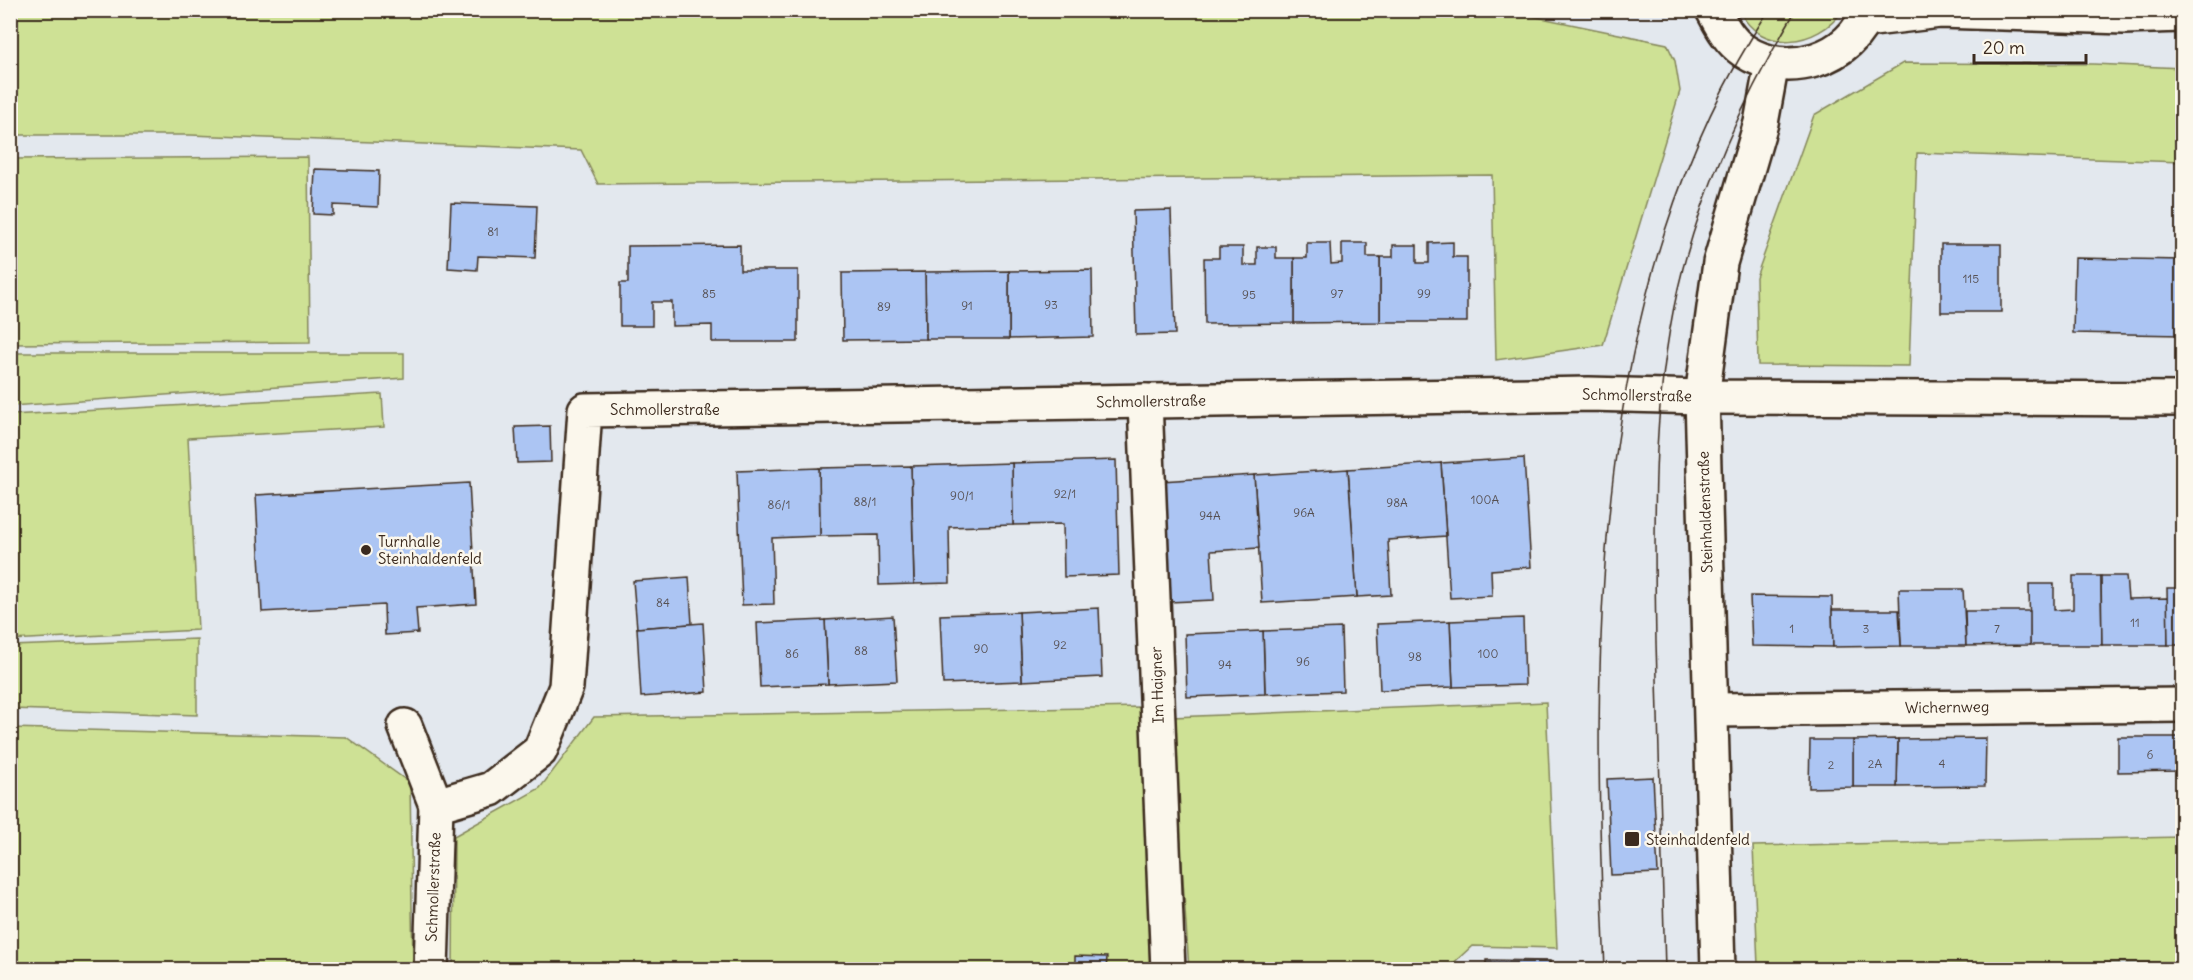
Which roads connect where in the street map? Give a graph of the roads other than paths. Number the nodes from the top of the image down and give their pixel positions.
1 (1713, 10) edge
2 (1867, 15) edge
3 (2182, 15) edge
4 (1772, 63) junction
5 (1702, 397) junction
6 (2182, 399) edge
7 (1145, 401) junction
8 (2182, 705) edge
9 (1712, 710) junction
10 (405, 726) dead end
11 (436, 805) junction
12 (431, 969) edge
13 (1168, 969) edge
14 (1718, 969) edge

1 - 4 street
2 - 3 street
2 - 4 street
4 - 5 street, Steinhaldenstraße
5 - 6 street, Schmollerstraße
5 - 7 street, Schmollerstraße
5 - 9 street, Steinhaldenstraße
7 - 11 street, Schmollerstraße
7 - 13 street, Im Haigner
8 - 9 street, Wichernweg
9 - 14 street, Steinhaldenstraße
10 - 11 street, Schmollerstraße
11 - 12 street, Schmollerstraße

